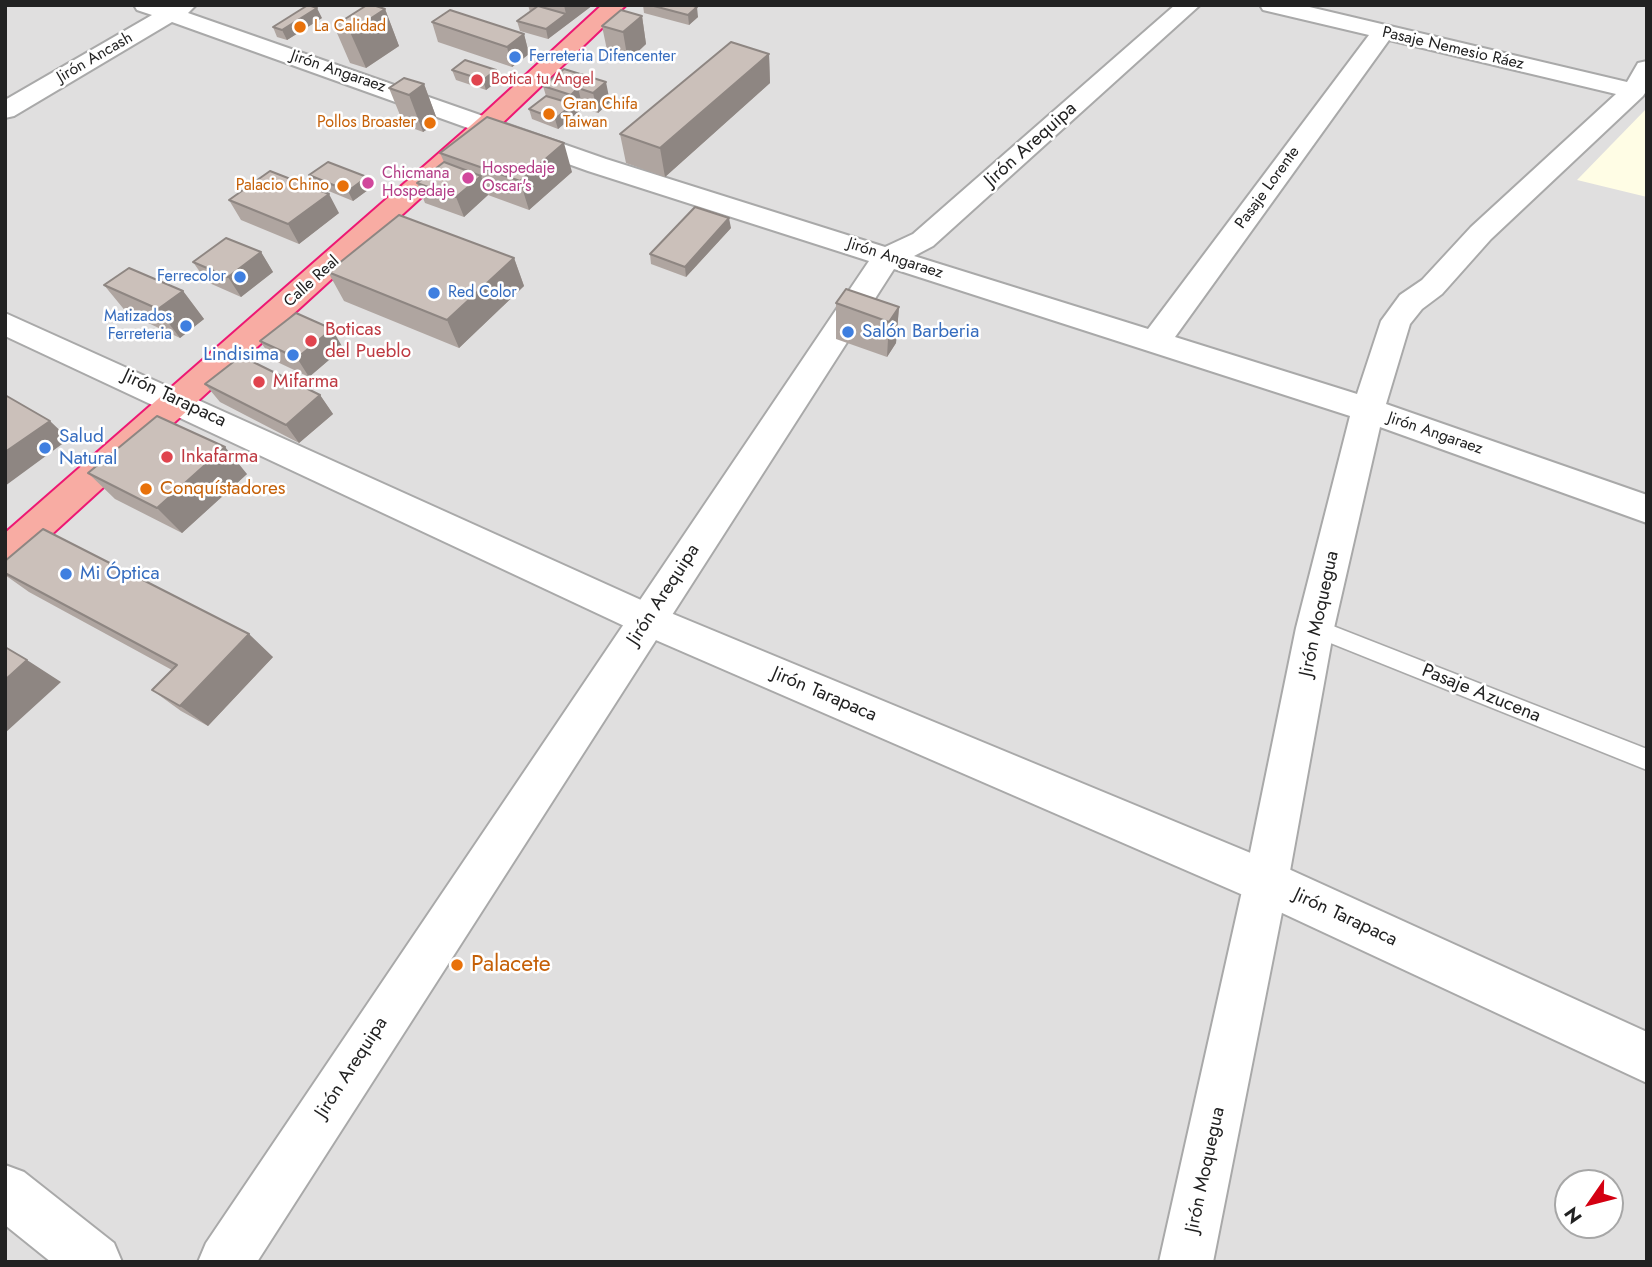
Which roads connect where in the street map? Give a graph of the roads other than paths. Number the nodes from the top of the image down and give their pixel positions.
1 (145, 5) edge
2 (615, 5) edge
3 (1189, 5) edge
4 (1271, 5) edge
5 (178, 9) edge
6 (1382, 33) junction
7 (1641, 80) edge
8 (5, 111) edge
9 (487, 124) junction
10 (887, 257) junction
11 (5, 323) edge
12 (1154, 343) junction
13 (179, 401) junction
14 (1367, 410) junction
15 (1647, 509) edge
16 (5, 555) edge
17 (648, 621) junction
18 (1315, 628) junction
19 (1647, 760) edge
20 (1266, 882) junction
21 (1647, 1058) edge
22 (5, 1191) edge
23 (95, 1262) edge
24 (225, 1262) edge
25 (1186, 1262) edge

1 - 5 street, Jirón Angaraez
2 - 9 highway, Calle Real
3 - 10 street, Jirón Arequipa
4 - 6 street, Pasaje Nemesio Ráez
5 - 8 street, Jirón Ancash
5 - 9 street, Jirón Angaraez
6 - 7 street, Pasaje Nemesio Ráez
6 - 12 street, Pasaje Lorente
7 - 14 street, Jirón Moquegua
9 - 10 street, Jirón Angaraez
9 - 13 highway, Calle Real
10 - 12 street, Jirón Angaraez
10 - 17 street, Jirón Arequipa
11 - 13 street, Jirón Tarapaca
12 - 14 street, Jirón Angaraez
13 - 16 highway, Calle Real
13 - 17 street, Jirón Tarapaca
14 - 15 street, Jirón Angaraez
14 - 18 street, Jirón Moquegua
17 - 20 street, Jirón Tarapaca
17 - 24 street, Jirón Arequipa
18 - 19 lane, Pasaje Azucena
18 - 20 street, Jirón Moquegua
20 - 21 street, Jirón Tarapaca
20 - 25 street, Jirón Moquegua
22 - 23 street

